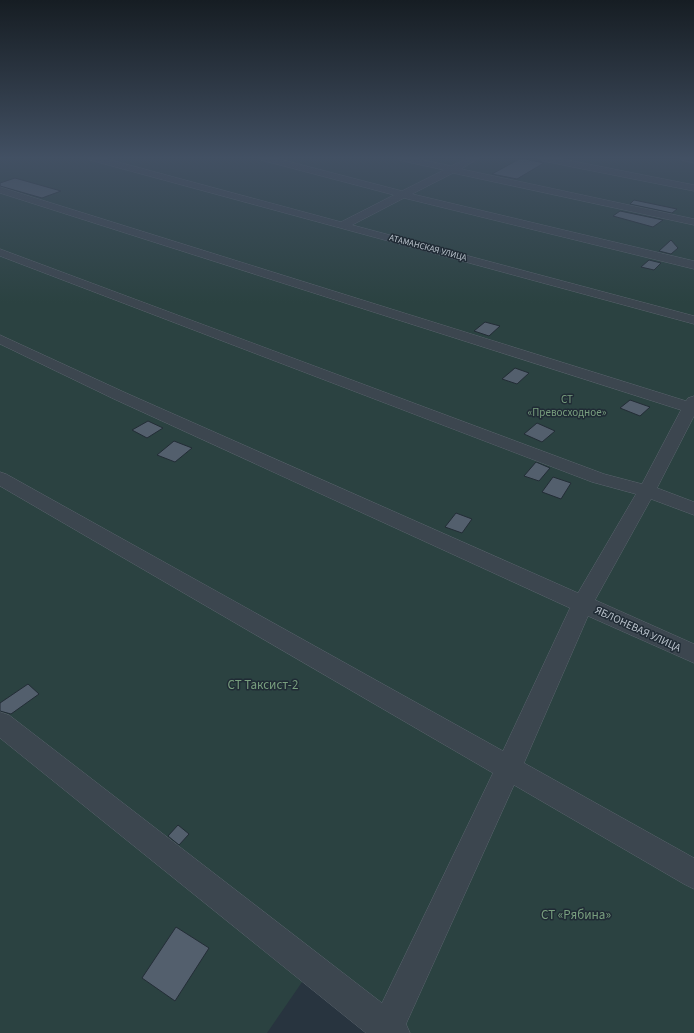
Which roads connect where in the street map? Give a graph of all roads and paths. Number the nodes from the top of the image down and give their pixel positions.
1 (52, 206) edge
2 (273, 206) edge
3 (381, 206) edge
4 (450, 206) edge
5 (621, 206) edge
6 (694, 222) edge
7 (343, 225) junction
8 (0, 252) edge
9 (694, 265) edge
10 (694, 320) edge
11 (0, 339) edge
12 (693, 406) edge
13 (0, 478) edge
14 (647, 491) junction
15 (694, 509) edge
16 (583, 603) junction
17 (694, 654) edge
18 (0, 723) edge
19 (508, 769) junction
20 (694, 874) edge
21 (389, 1032) edge

1 - 12 street
2 - 7 street, АТАМАНСКАЯ УЛИЦА
3 - 7 street
4 - 9 street
5 - 6 street
7 - 10 street, АТАМАНСКАЯ УЛИЦА
8 - 14 street
11 - 16 street, ЯБЛОНЕВАЯ УЛИЦА
12 - 14 street
13 - 19 street
14 - 15 street
14 - 16 street
16 - 17 street, ЯБЛОНЕВАЯ УЛИЦА
16 - 19 street
18 - 21 street
19 - 20 street
19 - 21 street

